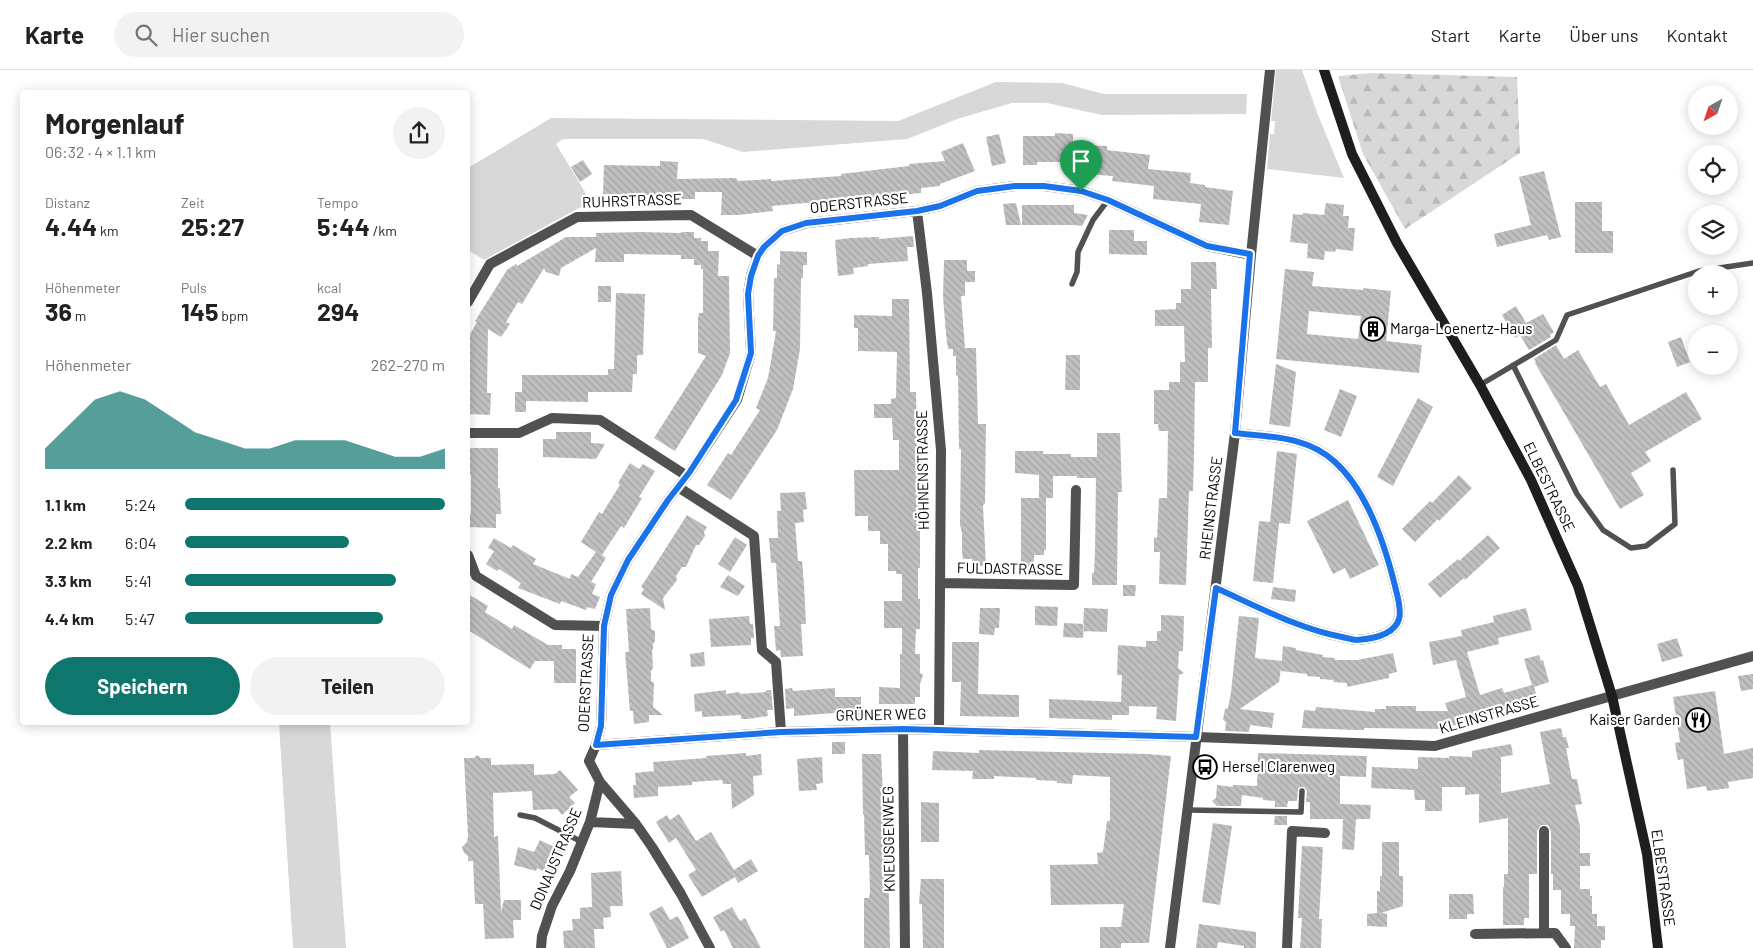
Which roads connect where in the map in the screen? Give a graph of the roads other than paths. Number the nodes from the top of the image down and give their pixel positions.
1 (1270, 70) edge
2 (1324, 70) edge
3 (1108, 200) junction
4 (917, 211) junction
5 (1250, 254) junction
6 (758, 256) junction
7 (1753, 263) edge
8 (1072, 284) dead end
9 (470, 299) edge
10 (1513, 365) junction
11 (1480, 384) junction
12 (470, 433) edge
13 (1235, 433) junction
14 (1673, 470) dead end
15 (687, 476) junction
16 (678, 487) junction
17 (1076, 490) dead end
18 (470, 560) edge
19 (940, 583) junction
20 (1216, 588) junction
21 (604, 626) junction
22 (1753, 656) edge
23 (1612, 696) junction
24 (903, 729) junction
25 (939, 730) junction
26 (781, 732) junction
27 (1196, 737) junction
28 (596, 745) junction
29 (600, 782) junction
30 (1302, 791) dead end
31 (1188, 810) junction
32 (520, 815) dead end
33 (590, 822) junction
34 (636, 824) junction
35 (1544, 831) dead end
36 (1325, 833) dead end
37 (582, 842) junction
38 (1544, 933) junction
39 (1475, 934) dead end
40 (541, 948) edge
41 (710, 948) edge
42 (906, 948) edge
43 (1170, 948) edge
44 (1287, 948) edge
45 (1566, 948) edge
46 (1658, 948) edge

1 - 5 street, RHEINSTRASSE
2 - 11 main road, ELBESTRASSE
3 - 4 street, ODERSTRASSE
3 - 5 street, ODERSTRASSE
3 - 8 lane
4 - 6 street, ODERSTRASSE
4 - 19 street, HÖHNENSTRASSE
5 - 13 street, RHEINSTRASSE
6 - 9 street, RUHRSTRASSE
6 - 15 street, ODERSTRASSE
7 - 10 lane
10 - 11 lane
10 - 14 lane
11 - 23 main road, ELBESTRASSE
12 - 15 street
13 - 20 street, RHEINSTRASSE
13 - 20 street
15 - 16 street, ODERSTRASSE
16 - 21 street, ODERSTRASSE
16 - 26 street
17 - 19 street, FULDASTRASSE
18 - 21 street
19 - 25 street, HÖHNENSTRASSE
20 - 27 street, RHEINSTRASSE
21 - 28 street, ODERSTRASSE
22 - 23 street, KLEINSTRASSE
23 - 27 street, KLEINSTRASSE
23 - 46 main road, ELBESTRASSE
24 - 25 street, GRÜNER WEG
24 - 26 street, GRÜNER WEG
24 - 42 street, KNEUSGENWEG
25 - 27 street, GRÜNER WEG
26 - 28 street, GRÜNER WEG
27 - 31 street, RHEINSTRASSE
28 - 29 street, ODERSTRASSE
29 - 33 street, DONAUSTRASSE
29 - 34 street
30 - 31 lane
31 - 43 street, RHEINSTRASSE
32 - 37 lane
33 - 34 street
33 - 37 street, DONAUSTRASSE
34 - 41 street
35 - 38 street
36 - 44 street
37 - 40 street, DONAUSTRASSE
38 - 39 street
38 - 45 street

